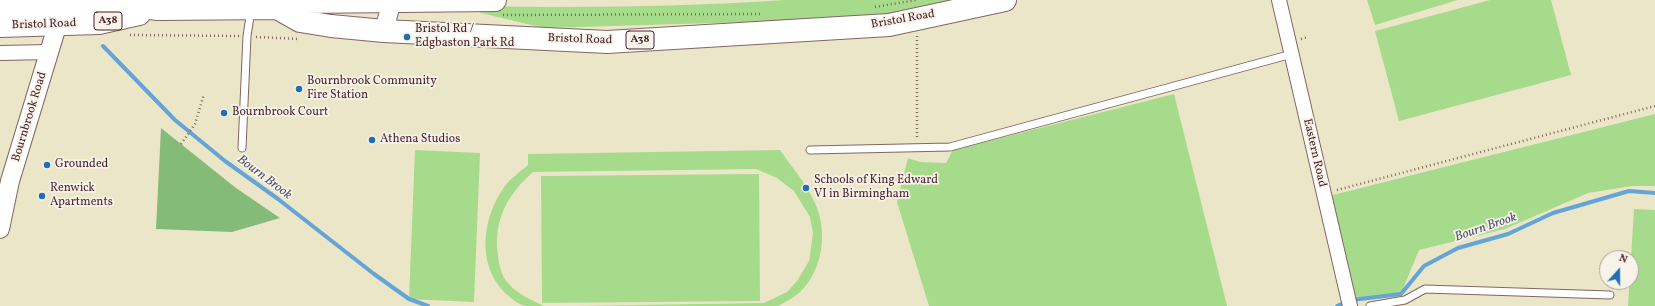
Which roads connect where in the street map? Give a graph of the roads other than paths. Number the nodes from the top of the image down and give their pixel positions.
1 (1005, 0) edge
2 (1279, 0) edge
3 (392, 1) edge
4 (0, 6) edge
5 (251, 8) junction
6 (277, 8) junction
7 (496, 8) edge
8 (62, 10) edge
9 (0, 26) edge
10 (384, 31) junction
11 (556, 39) junction
12 (0, 52) edge
13 (49, 52) junction
14 (1292, 54) junction
15 (242, 148) dead end
16 (810, 150) dead end
17 (5, 181) edge
18 (0, 229) edge
19 (1610, 295) dead end
20 (1348, 300) edge
21 (1370, 306) edge

1 - 11 highway, Bristol Road / A38
2 - 14 street, Eastern Road
3 - 6 highway, Bristol Road / A38
3 - 7 highway, Bristol Road / A38
3 - 10 street
3 - 11 highway
4 - 8 highway, Bristol Road / A38
5 - 6 highway, Bristol Road / A38
5 - 8 highway, Bristol Road / A38
5 - 15 lane
6 - 10 highway, Bristol Road / A38
8 - 9 highway, Bristol Road / A38
8 - 13 street, Bournbrook Road
10 - 11 highway, Bristol Road / A38
12 - 13 street
13 - 17 street, Bournbrook Road
14 - 16 lane
14 - 20 street, Eastern Road
17 - 18 street, Bournbrook Road
19 - 21 lane

